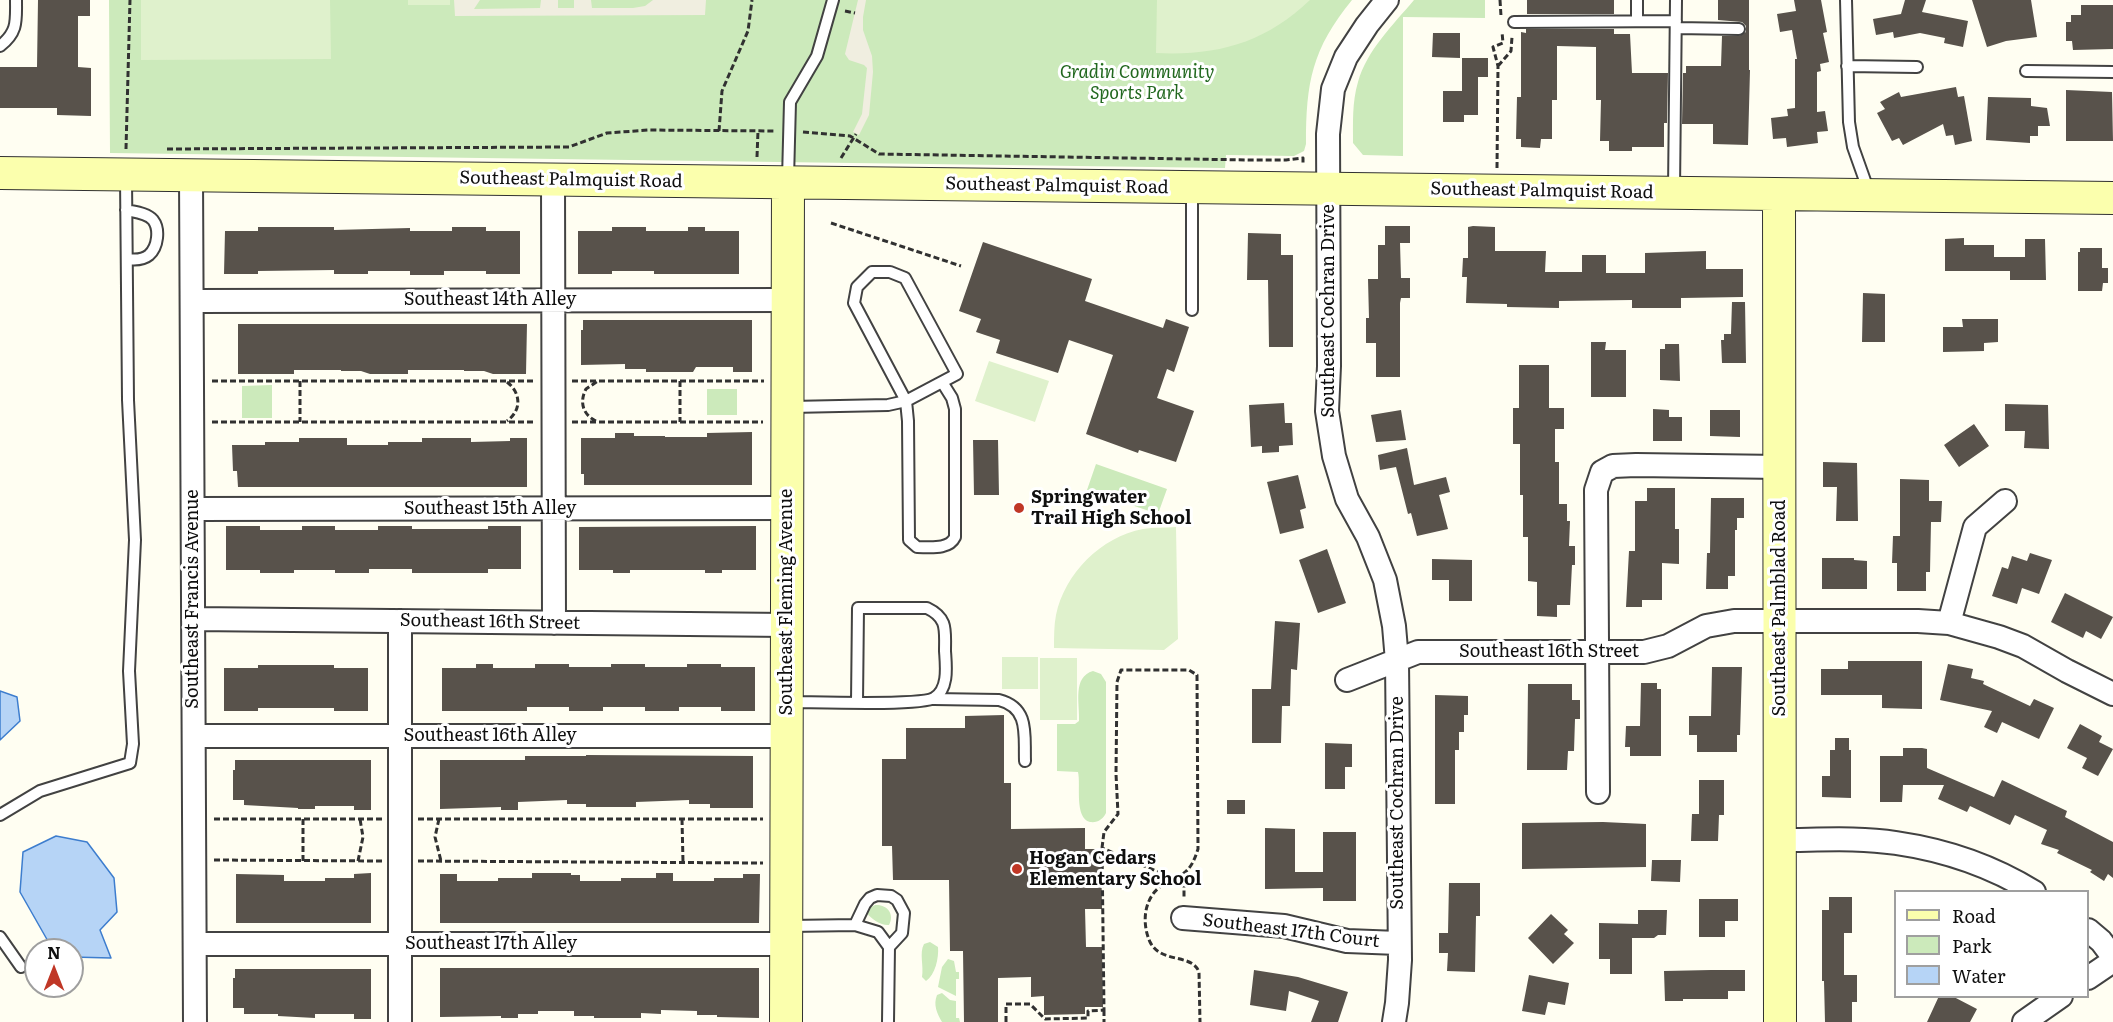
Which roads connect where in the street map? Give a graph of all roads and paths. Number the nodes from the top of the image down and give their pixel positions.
1 (16, 0) edge
2 (130, 0) edge
3 (752, 0) edge
4 (832, 0) edge
5 (1387, 0) edge
6 (1500, 0) edge
7 (1637, 0) edge
8 (1676, 0) edge
9 (1846, 0) edge
10 (1637, 21) junction
11 (1514, 22) joint
12 (1676, 24) junction
13 (1738, 29) dead end
14 (0, 46) edge
15 (1497, 66) junction
16 (1847, 66) junction
17 (1917, 67) dead end
18 (2026, 71) dead end
19 (2113, 72) edge
20 (719, 130) junction
21 (758, 131) junction
22 (789, 131) junction
23 (804, 132) junction
24 (856, 134) dead end
25 (853, 139) junction
26 (804, 141) dead end
27 (164, 149) dead end
28 (757, 159) dead end
29 (1250, 160) dead end
30 (837, 162) dead end
31 (0, 173) edge
32 (126, 175) junction
33 (191, 176) junction
34 (553, 179) junction
35 (788, 182) junction
36 (1192, 187) junction
37 (1328, 188) junction
38 (1496, 191) junction
39 (1674, 193) junction
40 (1779, 195) junction
41 (1870, 195) junction
42 (2113, 198) edge
43 (126, 210) junction
44 (831, 223) dead end
45 (127, 260) junction
46 (961, 266) dead end
47 (554, 300) junction
48 (787, 300) junction
49 (192, 301) junction
50 (1192, 310) dead end
51 (192, 381) junction
52 (300, 381) junction
53 (506, 381) junction
54 (554, 381) junction
55 (600, 381) junction
56 (680, 381) junction
57 (765, 381) dead end
58 (942, 382) junction
59 (906, 401) junction
60 (776, 415) junction
61 (193, 422) junction
62 (300, 422) junction
63 (506, 422) junction
64 (554, 422) junction
65 (601, 422) junction
66 (680, 422) junction
67 (1780, 467) junction
68 (2005, 501) dead end
69 (787, 508) junction
70 (193, 509) junction
71 (554, 509) junction
72 (194, 619) junction
73 (400, 621) junction
74 (1780, 621) junction
75 (554, 623) junction
76 (1949, 623) junction
77 (787, 625) junction
78 (1598, 652) junction
79 (1397, 661) junction
80 (1347, 680) dead end
81 (2113, 694) edge
82 (933, 699) junction
83 (787, 702) junction
84 (857, 702) junction
85 (194, 736) junction
86 (400, 736) junction
87 (787, 736) junction
88 (1025, 761) dead end
89 (1598, 792) dead end
90 (1, 816) edge
91 (194, 819) junction
92 (303, 819) junction
93 (360, 819) junction
94 (400, 819) junction
95 (439, 819) junction
96 (682, 819) junction
97 (786, 820) junction
98 (1780, 840) junction
99 (1102, 848) junction
100 (195, 860) junction
101 (303, 861) junction
102 (358, 861) junction
103 (400, 861) junction
104 (441, 861) junction
105 (683, 862) junction
106 (786, 863) junction
107 (1175, 879) junction
108 (2032, 890) edge
109 (1183, 918) joint
110 (855, 925) junction
111 (2089, 931) edge
112 (786, 935) junction
113 (0, 937) edge
114 (195, 944) junction
115 (400, 944) junction
116 (1398, 944) junction
117 (889, 947) junction
118 (2113, 959) edge
119 (21, 968) dead end
120 (2089, 977) edge
121 (2058, 998) edge
122 (1104, 1010) junction
123 (195, 1022) edge
124 (400, 1022) edge
125 (786, 1022) edge
126 (888, 1022) edge
127 (1006, 1022) edge
128 (1104, 1022) edge
129 (1200, 1022) edge
130 (1394, 1022) edge
131 (1780, 1022) edge
132 (2024, 1022) edge

1 - 14 lane
2 - 32 path
3 - 20 path
4 - 22 lane
5 - 37 street, Southeast Cochran Drive
6 - 15 path
7 - 10 lane
8 - 12 lane
9 - 16 lane
10 - 11 lane
10 - 12 lane
11 - 15 path
12 - 13 lane
12 - 39 lane
15 - 38 path
16 - 17 lane
16 - 41 lane
18 - 19 lane
20 - 21 path
20 - 27 path
21 - 22 path
21 - 28 path
22 - 23 path
22 - 35 lane
23 - 25 path
23 - 26 path
24 - 25 path
25 - 29 path
25 - 30 path
31 - 32 main road, Southeast Palmquist Road
32 - 33 main road, Southeast Palmquist Road
32 - 43 lane
33 - 34 main road, Southeast Palmquist Road
33 - 49 street, Southeast Francis Avenue
34 - 35 main road, Southeast Palmquist Road
34 - 47 street
35 - 36 main road, Southeast Palmquist Road
35 - 48 main road, Southeast Fleming Avenue
36 - 37 main road, Southeast Palmquist Road
36 - 50 lane
37 - 38 main road, Southeast Palmquist Road
37 - 79 street, Southeast Cochran Drive
38 - 39 main road, Southeast Palmquist Road
39 - 40 main road, Southeast Palmquist Road
40 - 41 main road, Southeast Palmquist Road
40 - 67 main road, Southeast Palmblad Road
41 - 42 main road, Southeast Palmquist Road
43 - 45 lane
43 - 45 lane
44 - 46 path
45 - 90 lane
47 - 48 street, Southeast 14th Alley
47 - 49 street, Southeast 14th Alley
47 - 54 street
48 - 60 main road, Southeast Fleming Avenue
49 - 51 street, Southeast Francis Avenue
51 - 52 path
51 - 61 street, Southeast Francis Avenue
52 - 53 path
52 - 62 path
53 - 54 path
53 - 63 path
54 - 55 path
54 - 64 street
55 - 56 path
55 - 65 path
56 - 57 path
56 - 66 path
58 - 59 lane
58 - 59 lane
58 - 59 lane
59 - 60 lane
60 - 66 path
60 - 69 main road, Southeast Fleming Avenue
61 - 62 path
61 - 70 street, Southeast Francis Avenue
62 - 63 path
63 - 64 path
64 - 65 path
64 - 71 street
65 - 66 path
67 - 74 main road, Southeast Palmblad Road
67 - 78 street
68 - 76 street
69 - 71 street, Southeast 15th Alley
69 - 77 main road, Southeast Fleming Avenue
70 - 71 street, Southeast 15th Alley
70 - 72 street, Southeast Francis Avenue
71 - 75 street
72 - 73 street, Southeast 16th Street
72 - 85 street, Southeast Francis Avenue
73 - 75 street, Southeast 16th Street
73 - 86 street
74 - 76 street, Southeast 16th Street
74 - 78 street, Southeast 16th Street
74 - 98 main road, Southeast Palmblad Road
75 - 77 street, Southeast 16th Street
76 - 81 street, Southeast 16th Street
77 - 83 main road, Southeast Fleming Avenue
78 - 79 street, Southeast 16th Street
78 - 89 street
79 - 80 street, Southeast 16th Street
79 - 116 street, Southeast Cochran Drive
82 - 84 lane
82 - 84 lane
82 - 88 lane
83 - 84 lane
83 - 87 main road, Southeast Fleming Avenue
85 - 86 street, Southeast 16th Alley
85 - 91 street, Southeast Francis Avenue
86 - 87 street, Southeast 16th Alley
86 - 94 street
87 - 97 main road, Southeast Fleming Avenue
91 - 92 path
91 - 100 street, Southeast Francis Avenue
92 - 93 path
92 - 101 path
93 - 94 path
93 - 102 path
94 - 95 path
94 - 103 street
95 - 96 path
95 - 104 path
96 - 97 path
96 - 105 path
97 - 106 main road, Southeast Fleming Avenue
98 - 108 street
98 - 131 main road, Southeast Palmblad Road
99 - 107 path
99 - 107 path
99 - 122 path
100 - 101 path
100 - 114 street, Southeast Francis Avenue
101 - 102 path
102 - 103 path
103 - 104 path
103 - 115 street
104 - 105 path
105 - 106 path
106 - 112 main road, Southeast Fleming Avenue
107 - 109 path
107 - 129 path
109 - 116 street, Southeast 17th Court
110 - 112 lane
110 - 117 lane
110 - 117 lane
111 - 118 street
112 - 115 street, Southeast 17th Alley
112 - 125 main road, Southeast Fleming Avenue
113 - 119 lane
114 - 115 street, Southeast 17th Alley
114 - 123 street, Southeast Francis Avenue
115 - 124 street
116 - 130 street, Southeast Cochran Drive
117 - 126 lane
118 - 120 street
121 - 132 street
122 - 127 path
122 - 128 path

